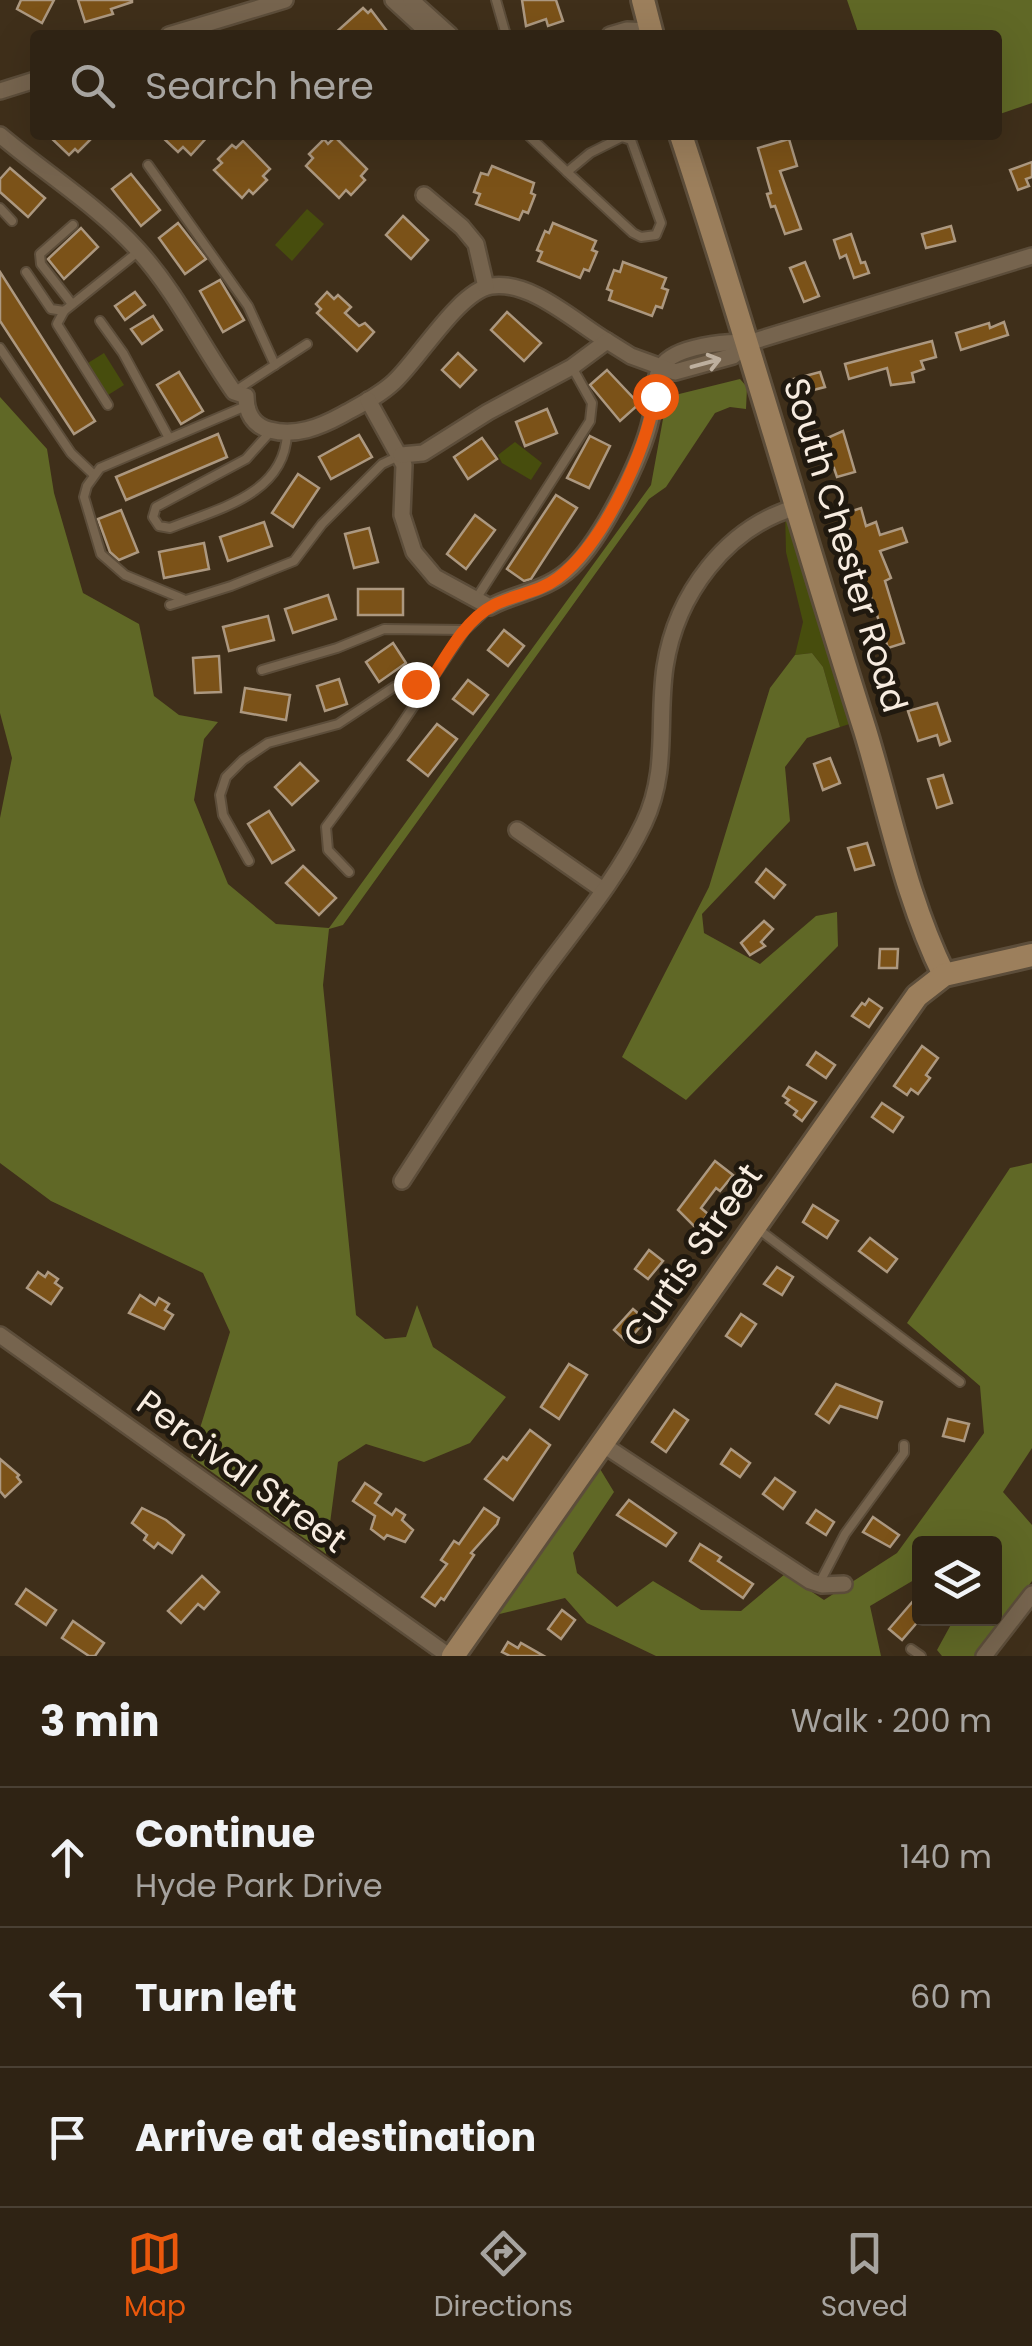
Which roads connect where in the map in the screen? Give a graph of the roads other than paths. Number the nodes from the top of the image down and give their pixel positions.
1 (285, 0) edge
2 (393, 0) edge
3 (411, 0) edge
4 (496, 0) edge
5 (642, 0) edge
6 (189, 30) edge
7 (432, 30) edge
8 (434, 30) edge
9 (505, 30) edge
10 (649, 30) edge
11 (30, 82) edge
12 (0, 91) edge
13 (533, 140) edge
14 (620, 140) edge
15 (631, 140) edge
16 (683, 140) edge
17 (3, 144) edge
18 (148, 165) dead end
19 (567, 172) junction
20 (424, 195) dead end
21 (0, 208) edge
22 (12, 221) dead end
23 (73, 224) dead end
24 (140, 251) junction
25 (1032, 256) edge
26 (26, 272) dead end
27 (486, 287) junction
28 (68, 307) junction
29 (100, 321) dead end
30 (607, 342) junction
31 (748, 342) junction
32 (307, 344) dead end
33 (0, 348) edge
34 (276, 365) junction
35 (572, 367) junction
36 (659, 368) junction
37 (234, 392) junction
38 (368, 400) junction
39 (108, 404) dead end
40 (246, 406) junction
41 (279, 432) junction
42 (169, 438) junction
43 (401, 455) junction
44 (94, 474) junction
45 (797, 508) junction
46 (183, 599) junction
47 (482, 604) junction
48 (170, 605) dead end
49 (465, 630) junction
50 (262, 670) dead end
51 (426, 688) junction
52 (518, 830) dead end
53 (249, 861) dead end
54 (349, 872) dead end
55 (603, 890) junction
56 (1032, 955) edge
57 (944, 975) junction
58 (402, 1181) dead end
59 (755, 1226) junction
60 (0, 1335) edge
61 (960, 1382) dead end
62 (602, 1444) junction
63 (904, 1445) dead end
64 (819, 1584) junction
65 (844, 1584) dead end
66 (1032, 1594) edge
67 (911, 1649) dead end
68 (451, 1656) edge
69 (921, 1656) edge
70 (984, 1656) edge

1 - 6 street
2 - 7 street
3 - 8 street
4 - 9 lane
5 - 10 street
11 - 12 street
13 - 19 lane
14 - 19 lane
15 - 19 lane
16 - 31 street, South Chester Road
17 - 24 street
18 - 34 lane
20 - 27 street
21 - 22 lane
23 - 28 lane
24 - 28 lane
24 - 37 street
25 - 31 street
26 - 28 lane
27 - 30 street
27 - 38 street
28 - 39 lane
29 - 42 lane
30 - 35 street
30 - 36 street
31 - 36 street
31 - 45 street, South Chester Road
32 - 34 lane
33 - 44 lane
34 - 37 lane
35 - 43 street
35 - 47 lane
36 - 47 street
37 - 40 street
38 - 41 street
38 - 43 street
40 - 41 street
40 - 42 lane
41 - 41 lane
42 - 44 lane
43 - 46 lane
43 - 47 street
44 - 46 lane
45 - 55 street
45 - 57 street, South Chester Road
46 - 48 lane
47 - 49 lane
49 - 50 lane
49 - 51 lane
51 - 53 lane
51 - 54 lane
52 - 55 street
55 - 58 street
56 - 57 street
57 - 59 street, Curtis Street
59 - 61 lane
59 - 62 street, Curtis Street
60 - 68 street, Percival Street
62 - 64 street
62 - 68 street, Curtis Street
63 - 64 lane
64 - 65 street
66 - 70 street
67 - 69 lane

